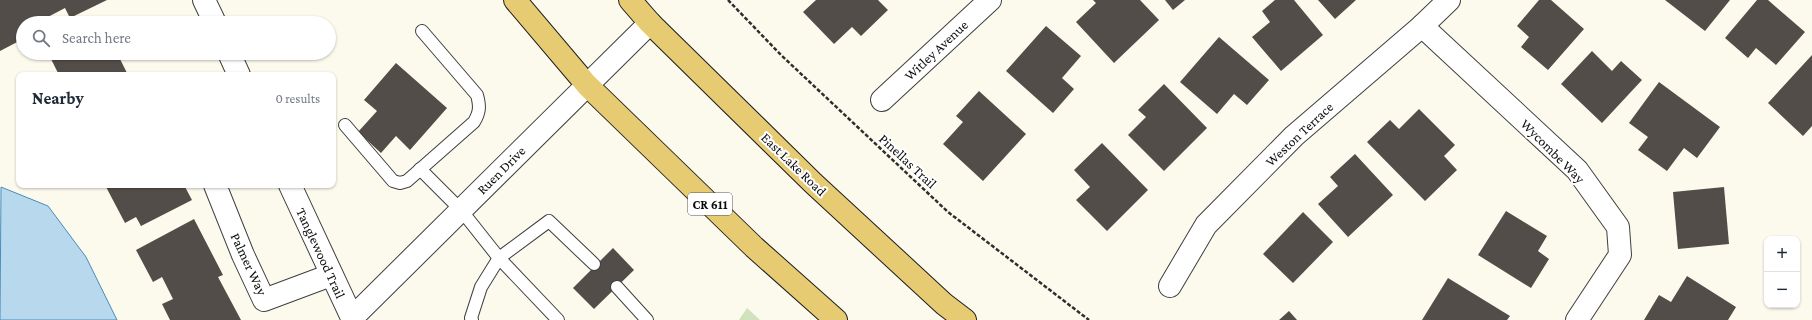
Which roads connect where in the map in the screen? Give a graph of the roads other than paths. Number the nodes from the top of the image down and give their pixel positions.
1 (204, 0) edge
2 (515, 0) edge
3 (630, 0) edge
4 (990, 0) edge
5 (1449, 0) edge
6 (212, 16) edge
7 (650, 23) junction
8 (1422, 26) junction
9 (422, 31) dead end
10 (232, 60) edge
11 (238, 72) edge
12 (588, 85) junction
13 (882, 100) dead end
14 (345, 125) dead end
15 (420, 169) junction
16 (216, 188) edge
17 (291, 188) edge
18 (461, 210) junction
19 (498, 258) junction
20 (594, 264) dead end
21 (331, 275) junction
22 (1170, 286) dead end
23 (617, 287) dead end
24 (352, 319) edge
25 (472, 320) edge
26 (558, 320) edge
27 (647, 320) edge
28 (836, 320) edge
29 (965, 320) edge
30 (1577, 320) edge

1 - 6 street
2 - 12 main road, CR 611
3 - 7 main road, East Lake Road
4 - 13 street, Witley Avenue
5 - 8 street, Weston Terrace
7 - 12 street, Ruen Drive
7 - 29 main road, East Lake Road
8 - 22 street, Weston Terrace
8 - 30 street, Wycombe Way
9 - 15 lane
10 - 11 street
12 - 18 street, Ruen Drive
12 - 28 main road, CR 611
14 - 15 lane
15 - 18 lane
16 - 21 street, Palmer Way
17 - 21 street, Tanglewood Trail
18 - 19 lane
18 - 24 street, Ruen Drive
19 - 20 lane
19 - 25 lane
19 - 26 lane
21 - 24 street, Tanglewood Trail
23 - 27 lane

